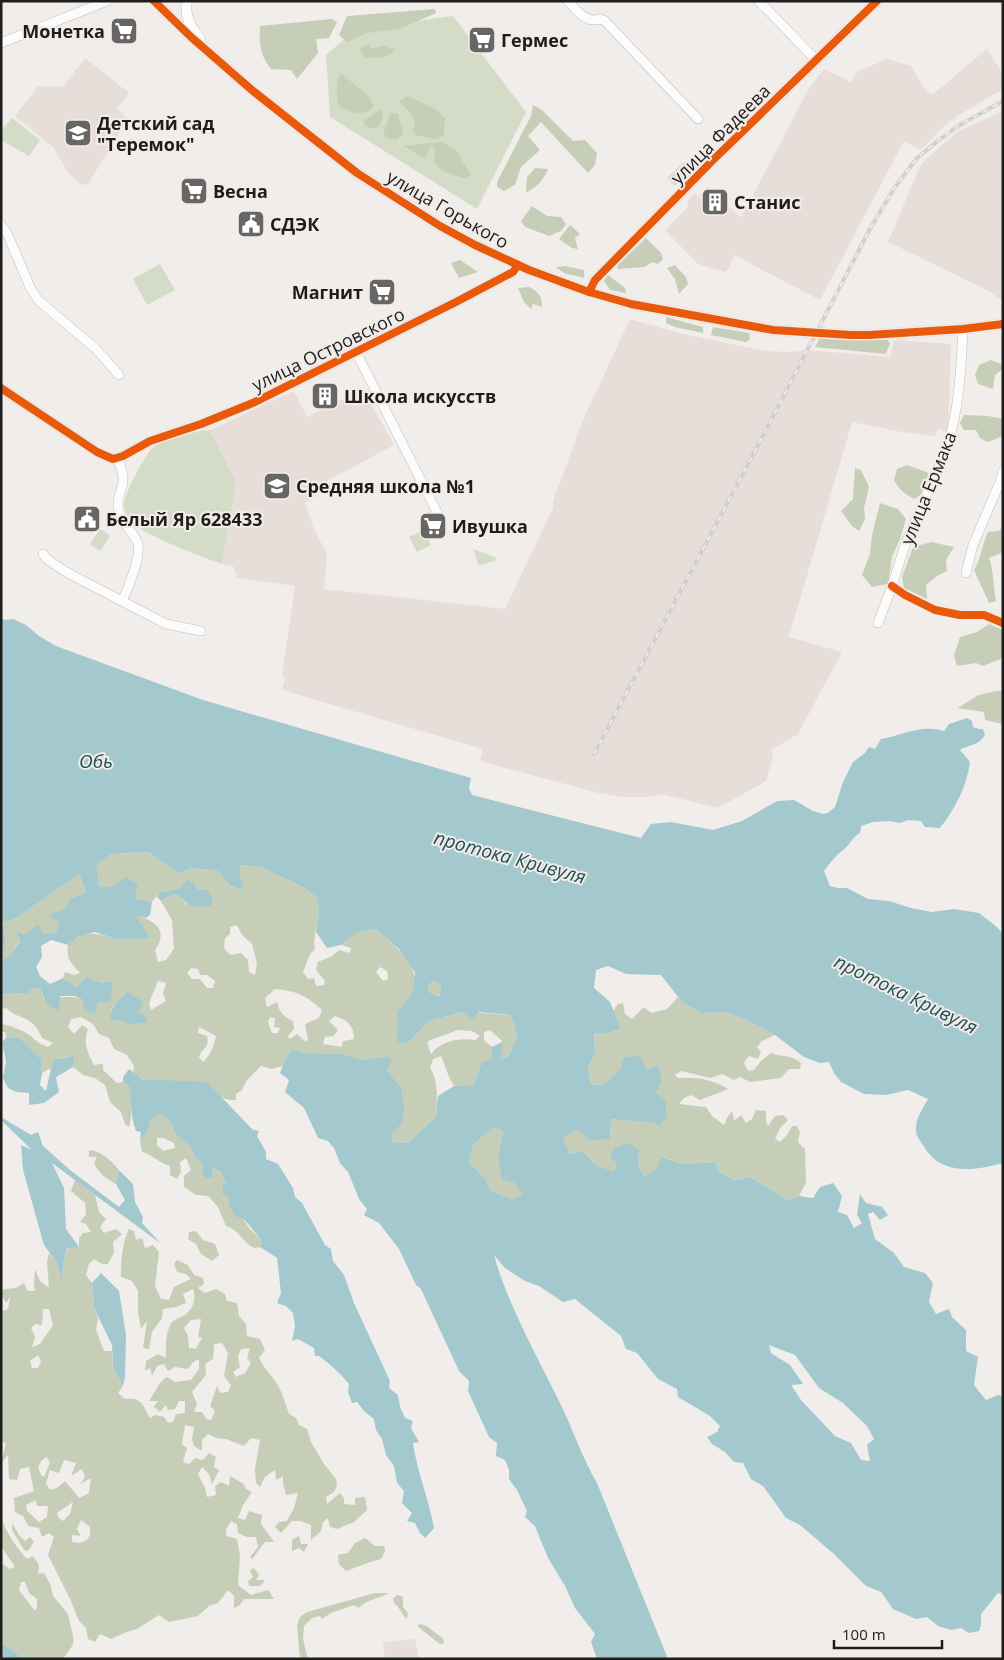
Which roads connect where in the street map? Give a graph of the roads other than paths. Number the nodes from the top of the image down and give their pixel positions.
1 (107, 1) edge
2 (150, 1) edge
3 (187, 1) edge
4 (568, 1) edge
5 (759, 1) edge
6 (877, 1) edge
7 (158, 3) edge
8 (1, 43) edge
9 (214, 56) junction
10 (816, 60) junction
11 (698, 119) dead end
12 (1, 225) edge
13 (518, 265) junction
14 (589, 292) junction
15 (1003, 324) edge
16 (963, 329) junction
17 (356, 352) junction
18 (118, 374) dead end
19 (1, 388) edge
20 (117, 458) junction
21 (1003, 471) edge
22 (438, 514) dead end
23 (43, 554) dead end
24 (966, 573) dead end
25 (892, 586) junction
26 (122, 601) junction
27 (878, 622) dead end
28 (1003, 622) edge
29 (201, 631) dead end

1 - 8 street
2 - 7 street
3 - 7 street
3 - 9 street, улица Горького
4 - 11 street
5 - 10 street
6 - 10 street, улица Фадеева
7 - 9 street, улица Горького
9 - 13 street, улица Горького
10 - 14 street, улица Фадеева
12 - 18 street
13 - 14 street, улица Горького
13 - 17 street, улица Островского
14 - 16 street, улица Горького
15 - 16 street, улица Горького
16 - 25 street, улица Ермака
17 - 20 street, улица Островского
17 - 22 street
19 - 20 street
20 - 26 street
21 - 24 street
23 - 26 street
25 - 27 street, улица Ермака
25 - 28 street
26 - 29 street

